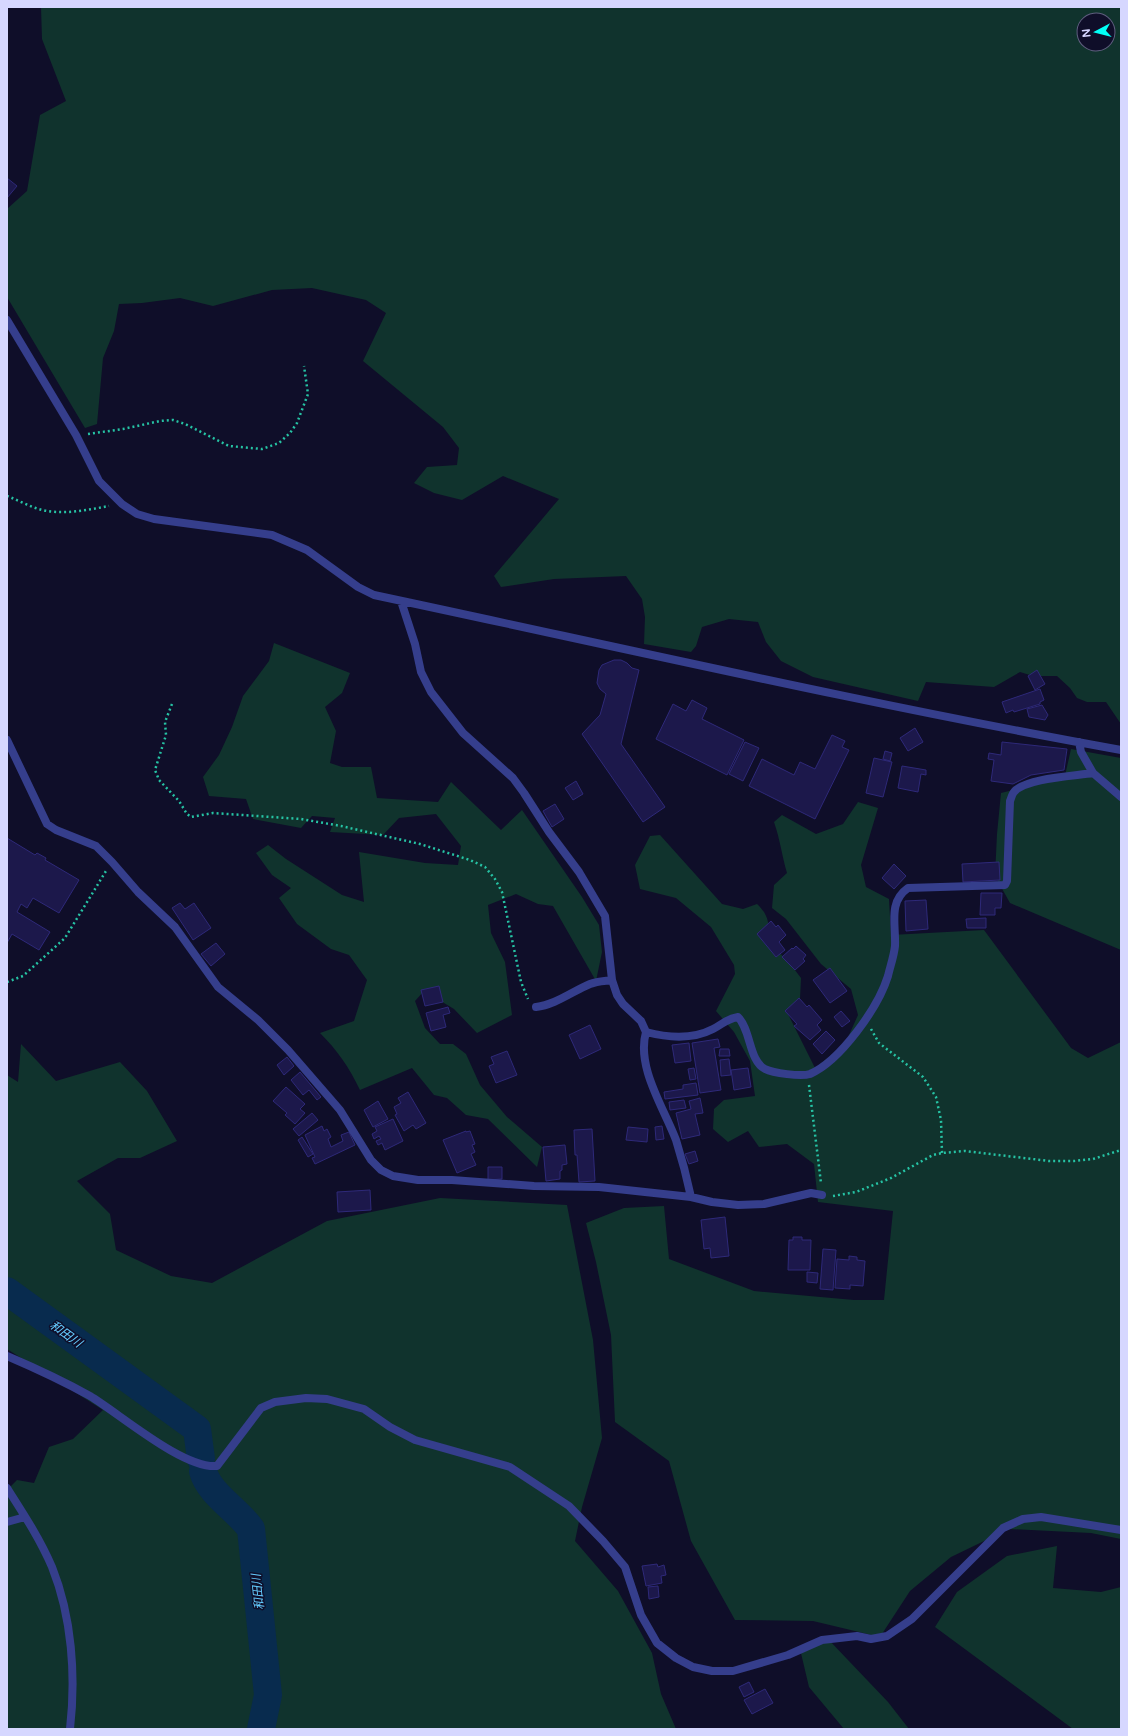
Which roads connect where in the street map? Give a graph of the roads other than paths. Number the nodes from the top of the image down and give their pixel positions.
1 (7, 320) edge
2 (401, 601) junction
3 (7, 740) edge
4 (1079, 742) junction
5 (1121, 750) edge
6 (1094, 774) junction
7 (1121, 797) edge
8 (612, 980) junction
9 (536, 1006) road end
10 (646, 1032) junction
11 (822, 1195) road end
12 (691, 1197) junction
13 (7, 1356) edge
14 (7, 1488) edge
15 (25, 1517) junction
16 (7, 1522) edge
17 (1121, 1530) edge
18 (70, 1729) edge

1 - 2 street
2 - 4 street
2 - 8 street
3 - 12 street
4 - 5 street
4 - 6 street
6 - 7 street
6 - 10 street
8 - 9 street
8 - 10 street
10 - 12 street
11 - 12 street
13 - 17 street
14 - 15 street
15 - 16 street
15 - 18 street

